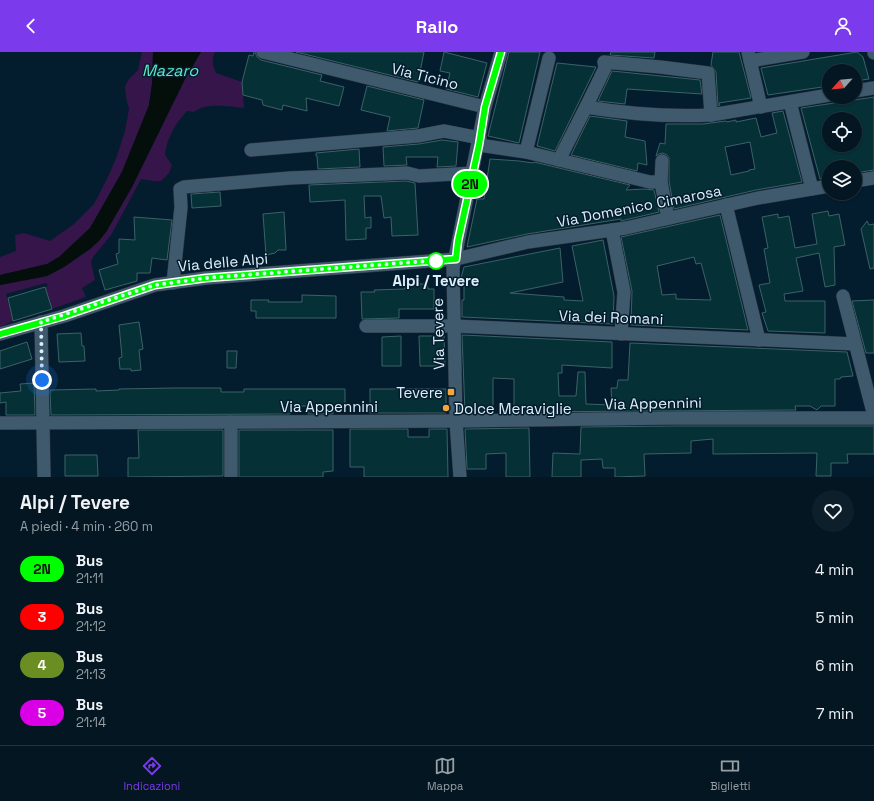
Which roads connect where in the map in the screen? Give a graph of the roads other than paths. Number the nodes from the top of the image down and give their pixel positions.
1 (263, 52) edge
2 (501, 52) edge
3 (803, 52) edge
4 (749, 56) edge
5 (549, 58) dead end
6 (874, 88) edge
7 (862, 90) edge
8 (822, 96) edge
9 (790, 102) junction
10 (485, 107) junction
11 (586, 107) junction
12 (761, 107) junction
13 (711, 115) junction
14 (479, 141) junction
15 (251, 150) dead end
16 (526, 152) junction
17 (558, 160) junction
18 (662, 161) dead end
19 (473, 173) junction
20 (874, 178) edge
21 (862, 181) edge
22 (661, 182) junction
23 (822, 187) edge
24 (812, 189) junction
25 (726, 205) junction
26 (668, 218) junction
27 (612, 230) junction
28 (456, 259) junction
29 (174, 283) junction
30 (843, 296) dead end
31 (41, 322) junction
32 (366, 326) dead end
33 (454, 326) junction
34 (0, 334) edge
35 (621, 334) junction
36 (759, 340) junction
37 (855, 344) junction
38 (874, 417) edge
39 (231, 422) junction
40 (456, 422) junction
41 (0, 423) edge
42 (43, 423) junction
43 (44, 477) edge
44 (231, 477) edge
45 (460, 477) edge

1 - 10 street, Via Ticino
2 - 10 street, Via Tevere
3 - 4 street
4 - 12 street
5 - 16 street
6 - 7 street
8 - 9 street
9 - 12 street
9 - 24 street
10 - 14 street, Via Tevere
11 - 13 street
11 - 13 street
11 - 17 street
12 - 13 street
14 - 15 street
14 - 16 street
14 - 19 street, Via Tevere
16 - 17 street
17 - 22 street
18 - 22 street
19 - 28 street, Via Tevere
19 - 29 street
20 - 21 street
22 - 26 street
23 - 24 street, Via Domenico Cimarosa
24 - 25 street, Via Domenico Cimarosa
25 - 26 street, Via Domenico Cimarosa
25 - 36 street
26 - 27 street, Via Domenico Cimarosa
27 - 28 street, Via Domenico Cimarosa
27 - 35 street
28 - 29 street, Via delle Alpi
28 - 33 street, Via Tevere
29 - 31 street, Via delle Alpi
30 - 37 street
31 - 34 street, Via delle Alpi
31 - 42 street
32 - 33 street, Via dei Romani
33 - 35 street, Via dei Romani
33 - 40 street, Via Tevere
35 - 36 street, Via dei Romani
36 - 37 street, Via dei Romani
37 - 38 street
38 - 40 street, Via Appennini
39 - 40 street, Via Appennini
39 - 42 street, Via Appennini
39 - 44 street
40 - 45 street, Via Tevere
41 - 42 street, Via Appennini
42 - 43 street

